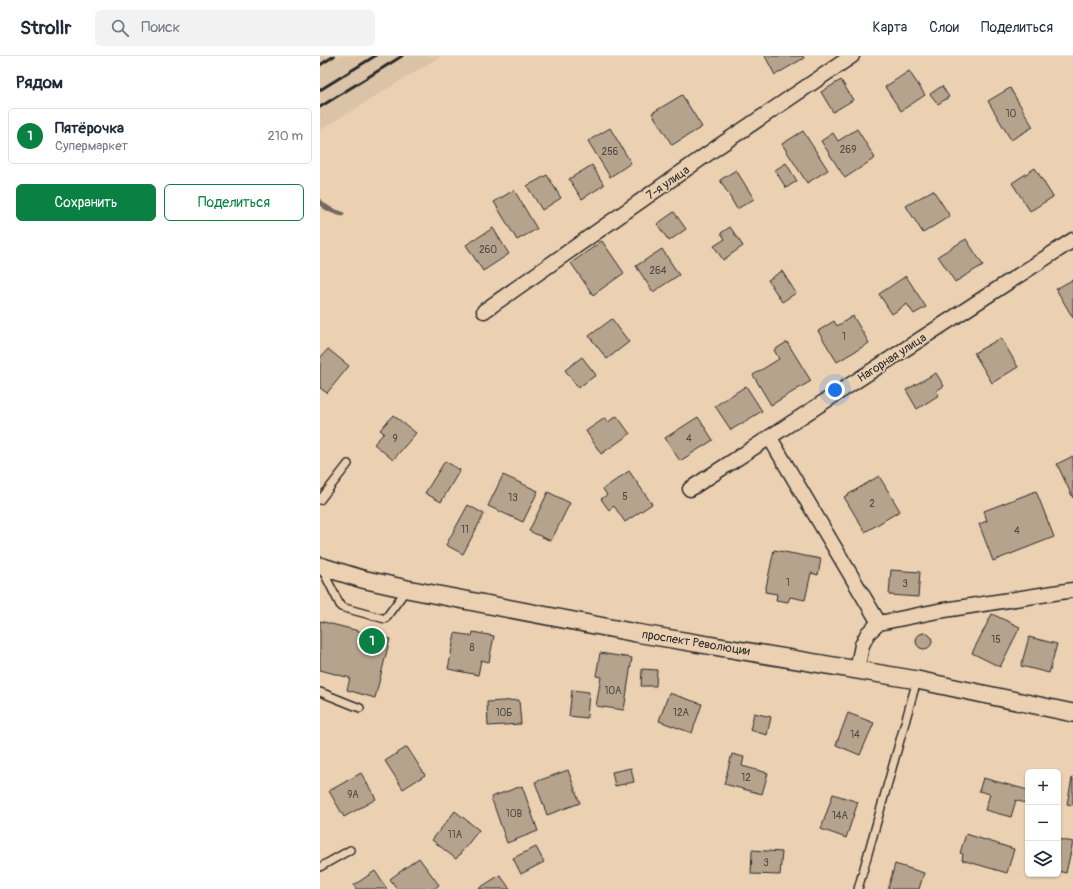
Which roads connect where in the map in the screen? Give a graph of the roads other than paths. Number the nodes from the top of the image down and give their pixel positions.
1 (852, 56) edge
2 (1073, 240) edge
3 (484, 311) dead end
4 (770, 438) junction
5 (348, 464) dead end
6 (690, 490) dead end
7 (320, 500) edge
8 (320, 566) edge
9 (406, 589) junction
10 (1073, 590) edge
11 (880, 623) junction
12 (857, 670) junction
13 (917, 680) junction
14 (320, 692) edge
15 (360, 708) dead end
16 (1073, 713) edge
17 (350, 850) dead end
18 (320, 867) edge
19 (858, 889) edge

1 - 3 street, 7-я улица
2 - 4 street, Нагорная улица
4 - 6 street, Нагорная улица
4 - 11 street
5 - 7 lane
8 - 9 street, проспект Революции
8 - 9 lane
9 - 12 street, проспект Революции
10 - 11 street
11 - 12 street
12 - 13 street, проспект Революции
13 - 16 street, проспект Революции
13 - 19 lane
14 - 15 lane
17 - 18 lane

